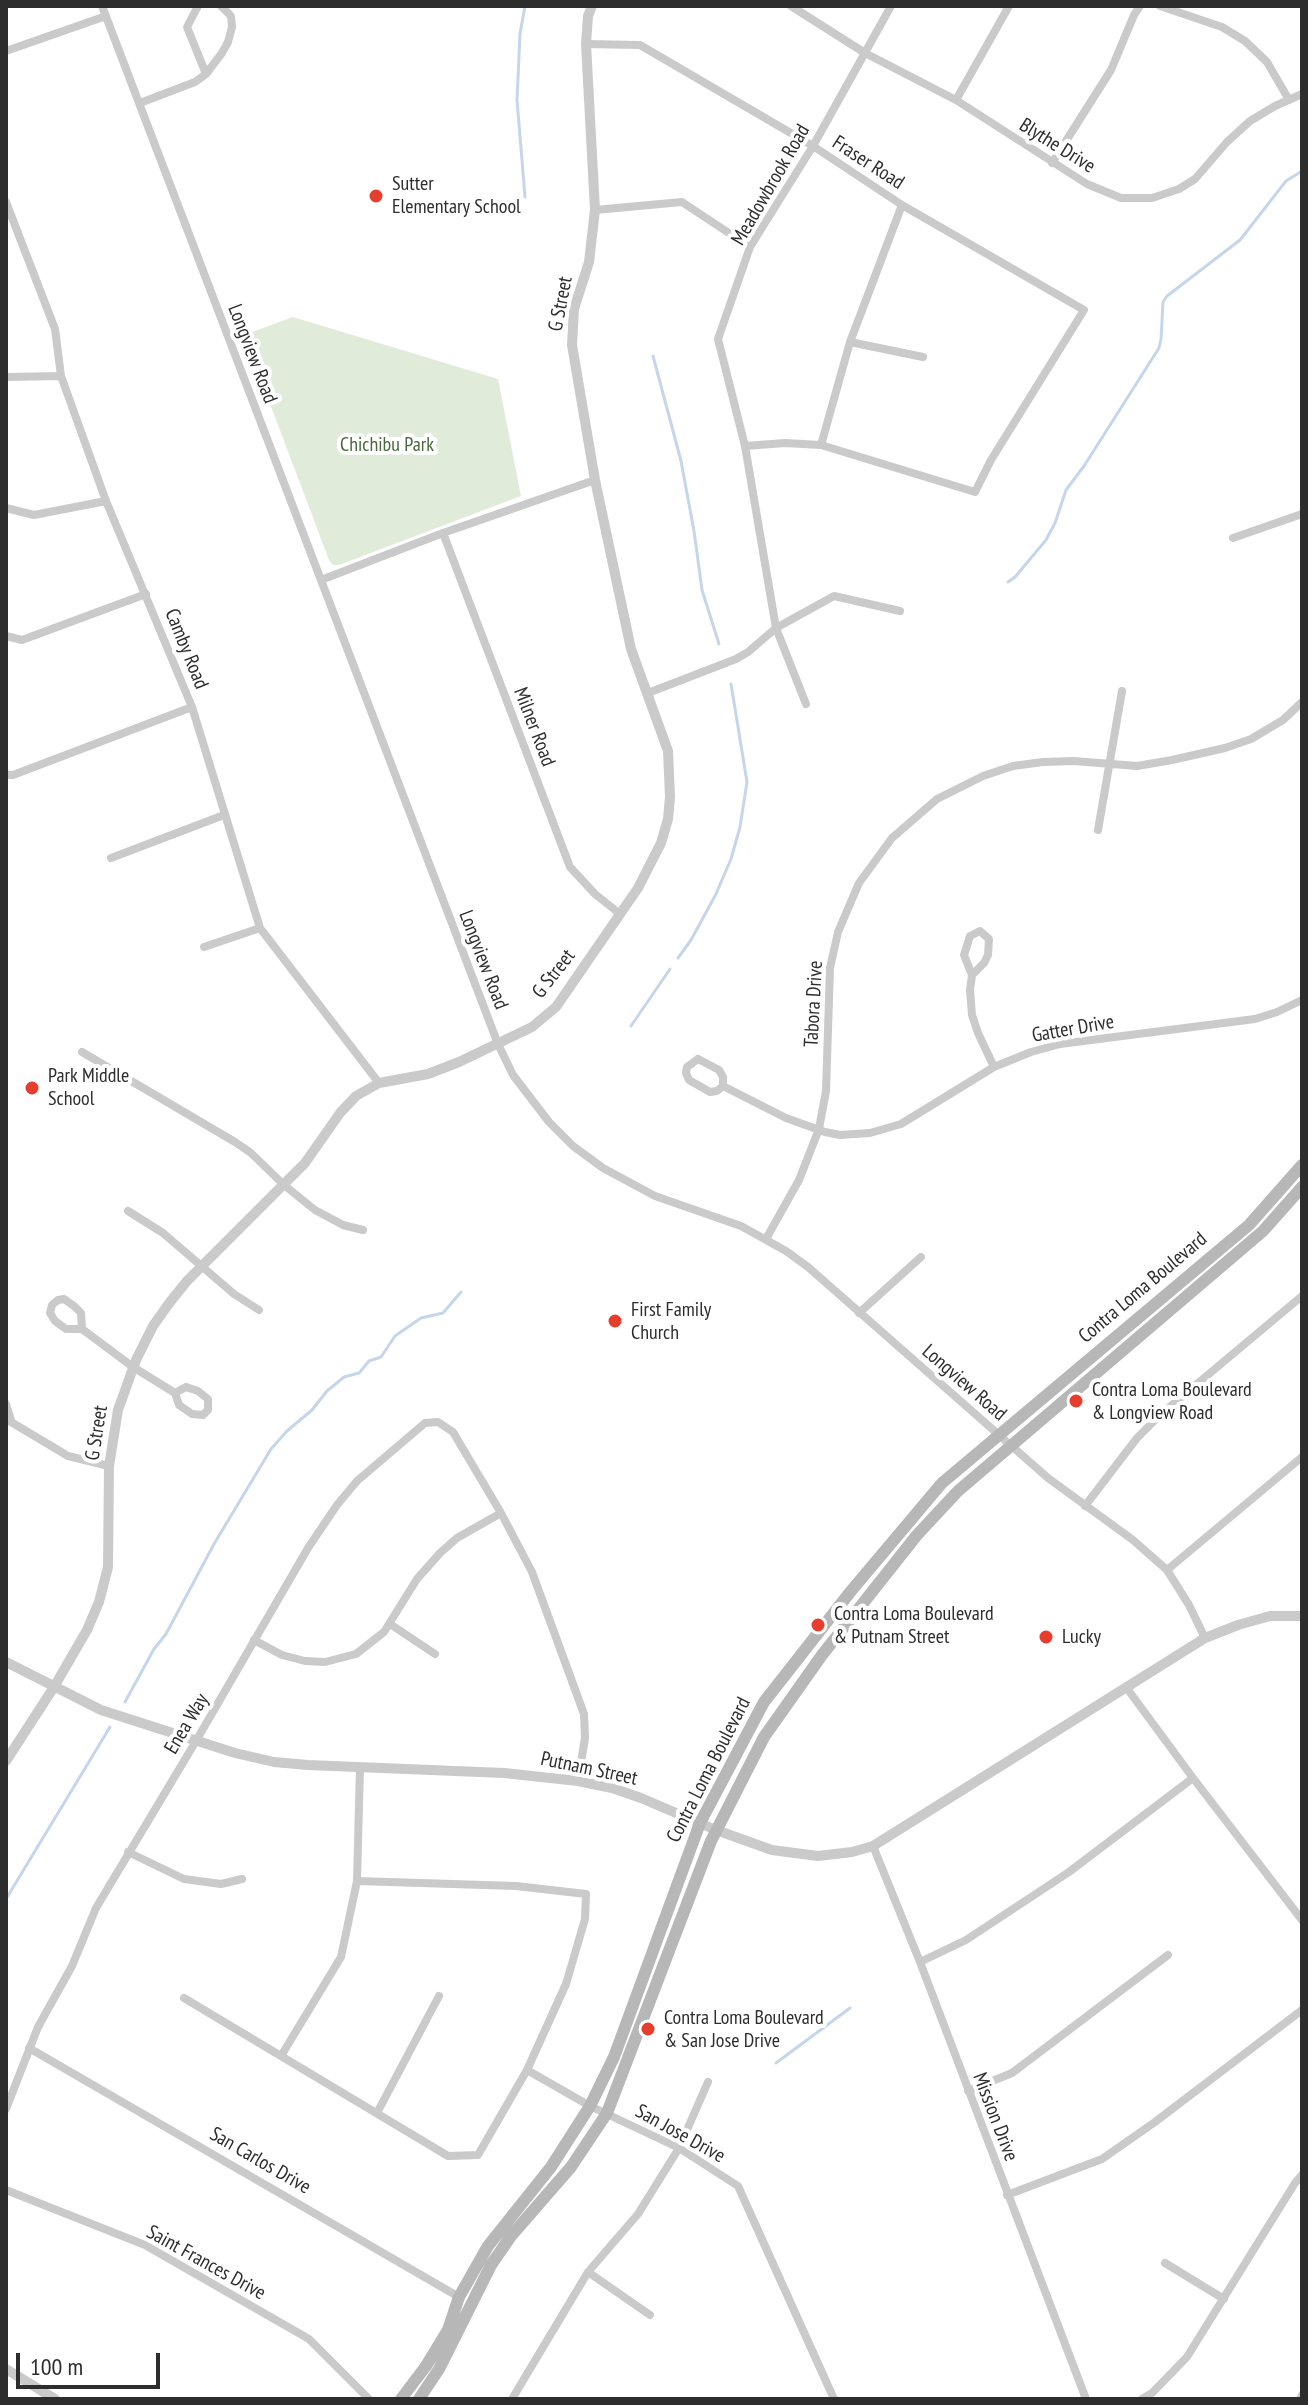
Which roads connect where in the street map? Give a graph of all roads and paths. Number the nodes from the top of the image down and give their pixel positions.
1 (102, 6) edge
2 (198, 6) edge
3 (221, 6) edge
4 (592, 6) edge
5 (791, 6) edge
6 (891, 6) edge
7 (1009, 6) edge
8 (1140, 6) edge
9 (1160, 6) edge
10 (106, 16) junction
11 (586, 44) junction
12 (6, 51) edge
13 (865, 53) junction
14 (206, 74) junction
15 (1302, 94) edge
16 (956, 100) junction
17 (1289, 100) junction
18 (140, 103) junction
19 (813, 146) junction
20 (1052, 163) junction
21 (6, 202) edge
22 (902, 205) junction
23 (595, 210) junction
24 (10, 222) edge
25 (750, 247) junction
26 (850, 342) junction
27 (923, 357) dead end
28 (61, 376) junction
29 (6, 377) edge
30 (821, 445) junction
31 (745, 446) junction
32 (595, 480) junction
33 (106, 501) junction
34 (6, 508) edge
35 (1302, 514) edge
36 (443, 533) junction
37 (1233, 538) dead end
38 (321, 580) junction
39 (146, 594) junction
40 (900, 611) dead end
41 (776, 628) junction
42 (6, 636) edge
43 (1122, 691) dead end
44 (648, 693) junction
45 (1302, 702) edge
46 (806, 704) dead end
47 (192, 707) junction
48 (1109, 764) junction
49 (6, 775) edge
50 (224, 815) junction
51 (1098, 830) dead end
52 (111, 858) dead end
53 (620, 914) junction
54 (260, 928) junction
55 (204, 947) dead end
56 (972, 975) junction
57 (1302, 1000) edge
58 (498, 1044) junction
59 (82, 1052) dead end
60 (994, 1067) junction
61 (379, 1083) junction
62 (723, 1086) junction
63 (819, 1129) junction
64 (1302, 1165) edge
65 (284, 1185) junction
66 (1302, 1187) edge
67 (128, 1211) dead end
68 (363, 1230) dead end
69 (766, 1239) junction
70 (921, 1257) dead end
71 (202, 1266) junction
72 (1302, 1296) edge
73 (259, 1310) dead end
74 (859, 1313) junction
75 (82, 1329) dead end
76 (133, 1367) junction
77 (175, 1393) dead end
78 (6, 1404) edge
79 (9, 1420) edge
80 (998, 1434) junction
81 (1012, 1446) junction
82 (1302, 1457) edge
83 (109, 1466) junction
84 (1085, 1506) junction
85 (501, 1513) junction
86 (1167, 1570) junction
87 (1302, 1616) edge
88 (390, 1624) junction
89 (1205, 1638) junction
90 (254, 1640) junction
91 (435, 1654) dead end
92 (6, 1662) edge
93 (54, 1687) junction
94 (1126, 1687) junction
95 (196, 1741) junction
96 (6, 1761) edge
97 (360, 1767) junction
98 (1193, 1778) junction
99 (578, 1781) junction
100 (700, 1823) junction
101 (716, 1830) junction
102 (873, 1846) junction
103 (128, 1852) junction
104 (242, 1879) dead end
105 (357, 1881) junction
106 (1302, 1920) edge
107 (1168, 1955) dead end
108 (920, 1962) junction
109 (439, 1996) dead end
110 (184, 1998) dead end
111 (1302, 2010) edge
112 (29, 2048) junction
113 (281, 2056) junction
114 (527, 2070) junction
115 (708, 2082) dead end
116 (968, 2091) junction
117 (590, 2106) junction
118 (6, 2109) edge
119 (377, 2113) junction
120 (607, 2113) junction
121 (679, 2148) junction
122 (1302, 2175) edge
123 (6, 2190) edge
124 (1007, 2195) junction
125 (1165, 2263) dead end
126 (588, 2272) junction
127 (459, 2297) junction
128 (1224, 2299) junction
129 (473, 2304) junction
130 (650, 2315) dead end
131 (6, 2369) edge
132 (55, 2399) edge
133 (369, 2399) edge
134 (401, 2399) edge
135 (419, 2399) edge
136 (512, 2399) edge
137 (834, 2399) edge
138 (1086, 2399) edge
139 (1142, 2399) edge

1 - 10 street, Longview Road
2 - 14 street
3 - 14 street
4 - 11 street, G Street
5 - 13 street, Blythe Drive
6 - 13 street, Meadowbrook Road
7 - 16 street
8 - 20 street
9 - 17 street
10 - 12 street
10 - 18 street, Longview Road
11 - 19 street, Fraser Road
11 - 23 street, G Street
13 - 16 street, Blythe Drive
13 - 19 street, Meadowbrook Road
14 - 18 street
15 - 17 street, Blythe Drive
16 - 20 street, Blythe Drive
17 - 20 street, Blythe Drive
18 - 38 street, Longview Road
19 - 22 street, Fraser Road
19 - 25 street, Meadowbrook Road
21 - 24 street, Camby Road
22 - 26 street
22 - 30 street, Fraser Road
23 - 25 street
23 - 32 street, G Street
24 - 28 street, Camby Road
25 - 31 street, Meadowbrook Road
26 - 27 street
26 - 30 street
28 - 29 street
28 - 33 street, Camby Road
30 - 31 street
31 - 41 street, Meadowbrook Road
32 - 36 street
32 - 44 street, G Street
33 - 34 street
33 - 39 street, Camby Road
35 - 37 street
36 - 38 street
36 - 53 street, Milner Road
38 - 58 street, Longview Road
39 - 42 street
39 - 47 street, Camby Road
40 - 41 street
41 - 44 street
41 - 46 street, Meadowbrook Road
43 - 48 street
44 - 53 street, G Street
45 - 48 street, Tabora Drive
47 - 49 street
47 - 50 street, Camby Road
48 - 51 street
48 - 63 street, Tabora Drive
50 - 52 street
50 - 54 street, Camby Road
53 - 58 street, G Street
54 - 55 street
54 - 61 street, Camby Road
56 - 56 street
56 - 60 street
57 - 60 street, Gatter Drive
58 - 61 street, G Street
58 - 69 street, Longview Road
59 - 65 street
60 - 63 street, Gatter Drive
61 - 65 street, G Street
62 - 62 street
62 - 63 street, Gatter Drive
63 - 69 street, Tabora Drive
64 - 80 main road, Contra Loma Boulevard
65 - 68 street
65 - 71 street, G Street
66 - 81 main road, Contra Loma Boulevard
67 - 71 street
69 - 74 street, Longview Road
70 - 74 street
71 - 73 street
71 - 76 street, G Street
72 - 84 street
74 - 80 street, Longview Road
75 - 76 street
76 - 77 street
76 - 83 street, G Street
78 - 79 street
79 - 83 street
80 - 81 street, Longview Road
80 - 100 main road, Contra Loma Boulevard
81 - 84 street, Longview Road
81 - 101 main road, Contra Loma Boulevard
82 - 86 street
83 - 93 street, G Street
84 - 86 street, Longview Road
85 - 88 street
85 - 90 street, Enea Way
85 - 99 street
86 - 89 street, Longview Road
87 - 89 street, Putnam Street
88 - 90 street
88 - 91 street
89 - 94 street, Putnam Street
90 - 95 street, Enea Way
92 - 93 street, Putnam Street
93 - 95 street, Putnam Street
93 - 96 street, G Street
94 - 98 street
94 - 102 street, Putnam Street
95 - 97 street, Putnam Street
95 - 103 street, Enea Way
97 - 99 street, Putnam Street
97 - 105 street
98 - 106 street
98 - 108 street
99 - 100 street, Putnam Street
100 - 101 street, Putnam Street
100 - 117 main road, Contra Loma Boulevard
101 - 102 street, Putnam Street
101 - 120 main road, Contra Loma Boulevard
102 - 108 street, Mission Drive
103 - 104 street
103 - 112 street, Enea Way
105 - 113 street
105 - 114 street
107 - 116 street
108 - 116 street, Mission Drive
109 - 119 street
110 - 113 street
111 - 124 street
112 - 118 street, Enea Way
112 - 127 street, San Carlos Drive
113 - 119 street
114 - 117 street, San Jose Drive
114 - 119 street
115 - 121 street
116 - 124 street, Mission Drive
117 - 120 street, San Jose Drive
117 - 127 main road, Contra Loma Boulevard
120 - 121 street, San Jose Drive
120 - 129 main road, Contra Loma Boulevard
121 - 126 street
121 - 137 street, San Jose Drive
122 - 128 street
123 - 133 street, Saint Frances Drive
124 - 138 street, Mission Drive
125 - 128 street
126 - 130 street
126 - 136 street
127 - 129 street, San Carlos Drive
127 - 134 main road, Contra Loma Boulevard
128 - 139 street
129 - 135 main road, Contra Loma Boulevard
131 - 132 street

